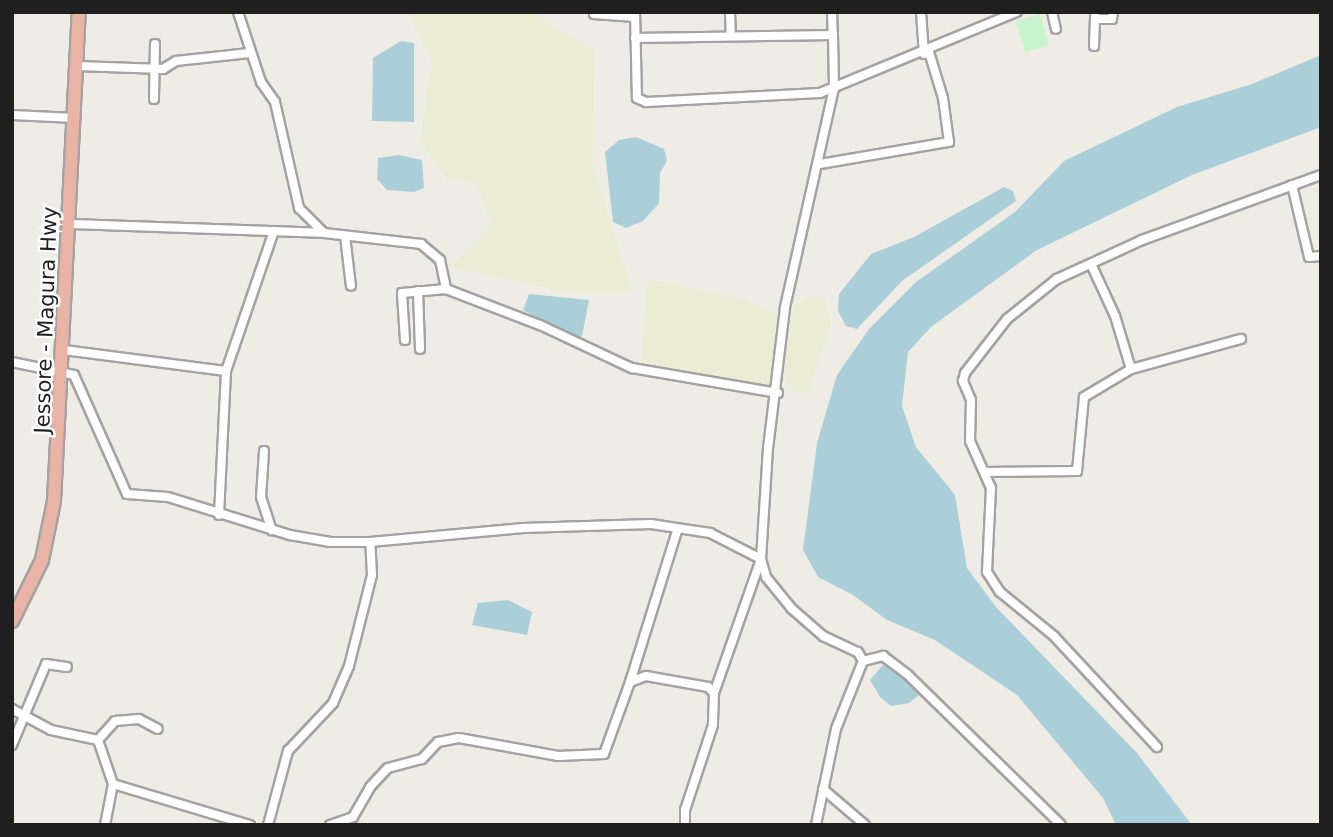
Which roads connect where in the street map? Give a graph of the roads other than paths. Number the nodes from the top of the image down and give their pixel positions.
1 (79, 12) edge
2 (238, 12) edge
3 (730, 12) edge
4 (832, 12) edge
5 (921, 12) edge
6 (1017, 12) edge
7 (1052, 12) edge
8 (594, 14) dead end
9 (635, 14) edge
10 (1008, 14) edge
11 (1095, 16) edge
12 (1115, 19) edge
13 (1056, 29) dead end
14 (731, 35) junction
15 (833, 35) junction
16 (635, 38) junction
17 (155, 44) dead end
18 (1094, 46) dead end
19 (250, 53) junction
20 (927, 53) junction
21 (77, 66) junction
22 (155, 68) junction
23 (834, 88) junction
24 (154, 99) dead end
25 (12, 115) edge
26 (75, 118) junction
27 (820, 163) junction
28 (1321, 175) edge
29 (1292, 185) junction
30 (69, 224) junction
31 (274, 231) junction
32 (324, 233) junction
33 (345, 236) junction
34 (1321, 256) edge
35 (1091, 264) junction
36 (351, 286) dead end
37 (446, 289) junction
38 (418, 291) junction
39 (1241, 339) dead end
40 (405, 340) dead end
41 (420, 349) dead end
42 (64, 350) junction
43 (12, 362) edge
44 (1131, 369) junction
45 (226, 371) junction
46 (63, 376) junction
47 (778, 393) junction
48 (264, 451) dead end
49 (985, 472) junction
50 (219, 515) junction
51 (678, 528) junction
52 (272, 530) junction
53 (370, 542) junction
54 (761, 559) junction
55 (12, 621) edge
56 (863, 661) junction
57 (67, 667) dead end
58 (630, 681) junction
59 (714, 693) junction
60 (12, 709) edge
61 (24, 716) junction
62 (158, 729) dead end
63 (98, 740) junction
64 (12, 745) edge
65 (1157, 747) dead end
66 (113, 784) junction
67 (823, 789) junction
68 (354, 821) edge
69 (105, 825) edge
70 (250, 825) edge
71 (268, 825) edge
72 (330, 825) edge
73 (685, 825) edge
74 (816, 825) edge
75 (864, 825) edge
76 (1061, 825) edge

1 - 21 highway, Jessore - Magura Hwy
2 - 19 street
3 - 14 street
4 - 15 street
5 - 20 street
6 - 10 street
7 - 13 street
8 - 9 street
9 - 16 street
10 - 20 street
11 - 12 street
11 - 18 street
14 - 15 street
14 - 16 street
15 - 23 street
16 - 23 street
17 - 22 street
19 - 22 street
19 - 32 street
20 - 23 street
20 - 27 street
21 - 22 street
21 - 26 highway, Jessore - Magura Hwy
22 - 24 street
23 - 27 street
25 - 26 street
26 - 30 highway, Jessore - Magura Hwy
27 - 47 street
28 - 29 street
29 - 34 street
29 - 35 street
30 - 31 street
30 - 42 highway, Jessore - Magura Hwy
31 - 32 street
31 - 45 street
32 - 33 street
33 - 36 street
33 - 37 street
35 - 44 street
35 - 49 street
37 - 38 street
37 - 47 street
38 - 40 street
38 - 41 street
39 - 44 street
42 - 45 street
42 - 46 highway, Jessore - Magura Hwy
43 - 46 street
44 - 49 street
45 - 50 street
46 - 50 street
46 - 55 highway, Jessore - Magura Hwy
47 - 54 street
48 - 52 street
49 - 65 street
50 - 52 street
51 - 53 street
51 - 54 street
51 - 58 street
52 - 53 street
53 - 71 street
54 - 56 street
54 - 59 street
56 - 67 street
56 - 76 street
57 - 61 street
58 - 59 street
58 - 68 street
59 - 73 street
60 - 61 street
61 - 63 street
61 - 64 street
62 - 63 street
63 - 66 street
66 - 69 street
66 - 70 street
67 - 74 street
67 - 75 street
68 - 72 street

